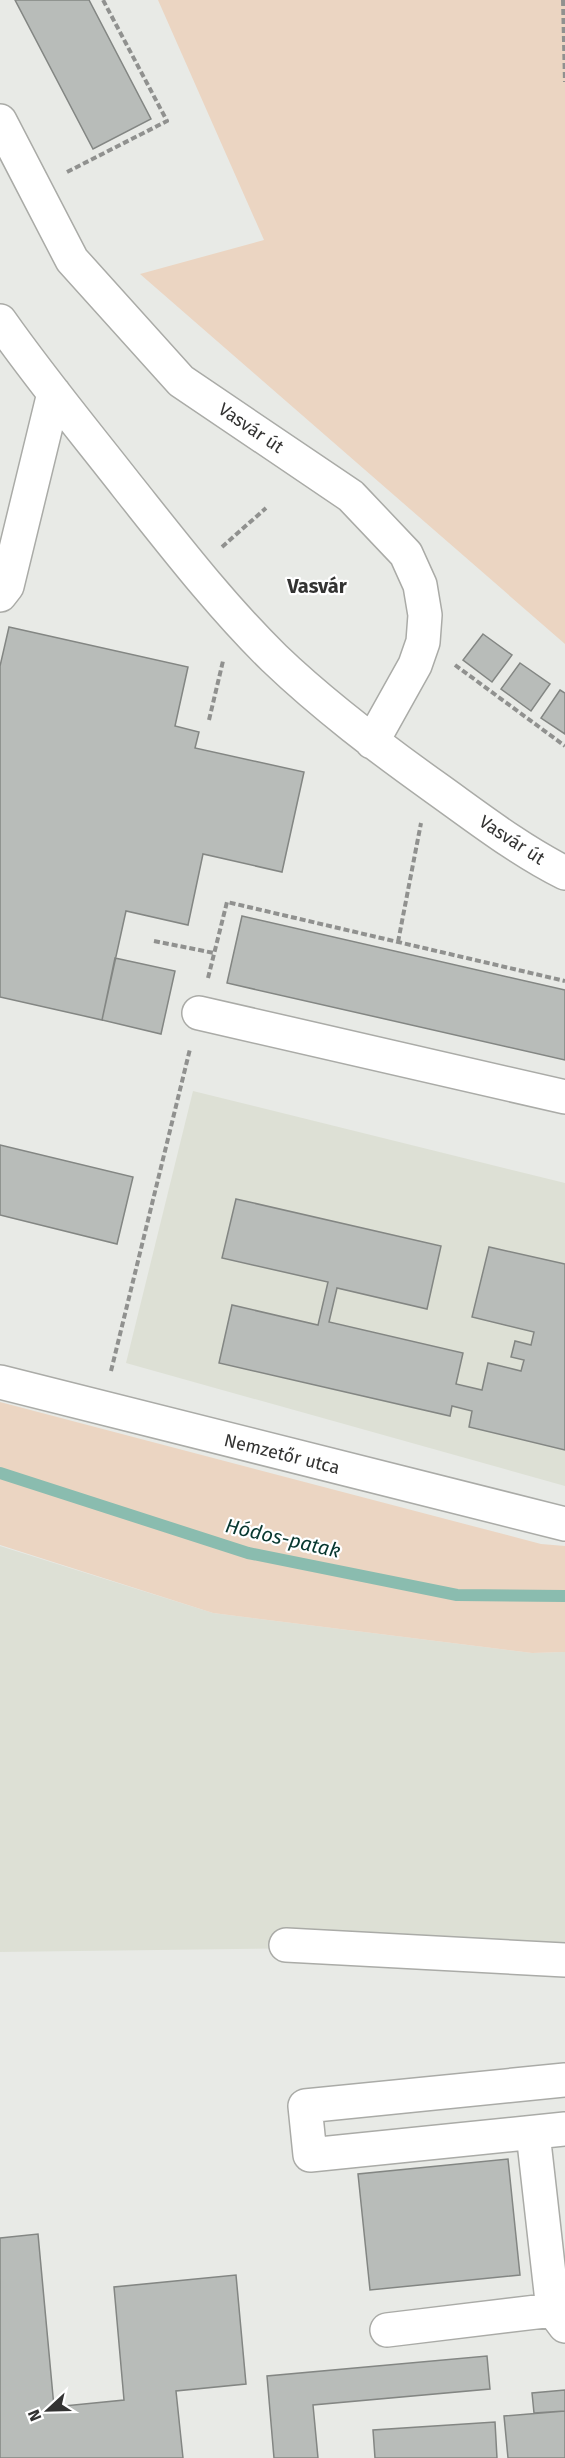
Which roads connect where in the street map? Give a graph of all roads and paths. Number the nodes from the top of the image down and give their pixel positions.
1 (103, 0) edge
2 (563, 0) edge
3 (565, 82) edge
4 (0, 120) edge
5 (92, 159) dead end
6 (0, 321) edge
7 (54, 393) junction
8 (266, 508) dead end
9 (219, 549) dead end
10 (0, 595) edge
11 (423, 642) junction
12 (224, 657) dead end
13 (209, 720) dead end
14 (372, 742) junction
15 (565, 746) edge
16 (421, 819) dead end
17 (565, 873) edge
18 (154, 941) dead end
19 (398, 942) dead end
20 (214, 953) dead end
21 (199, 1013) dead end
22 (565, 1097) edge
23 (0, 1382) edge
24 (565, 1524) edge
25 (286, 1945) dead end
26 (565, 1960) edge
27 (565, 2080) edge
28 (565, 2129) edge
29 (533, 2133) junction
30 (559, 2318) edge
31 (387, 2330) dead end

1 - 5 path
2 - 3 path
4 - 11 street, Vasvár út
6 - 7 street, Vasvár út
7 - 10 street
7 - 14 street, Vasvár út
8 - 9 path
11 - 14 street, Vasvár út
11 - 15 path
12 - 13 path
14 - 17 street, Vasvár út
16 - 19 path
18 - 20 path
21 - 22 street
23 - 24 street, Nemzetőr utca
25 - 26 street
27 - 29 street
28 - 29 street
29 - 30 street
30 - 31 street

